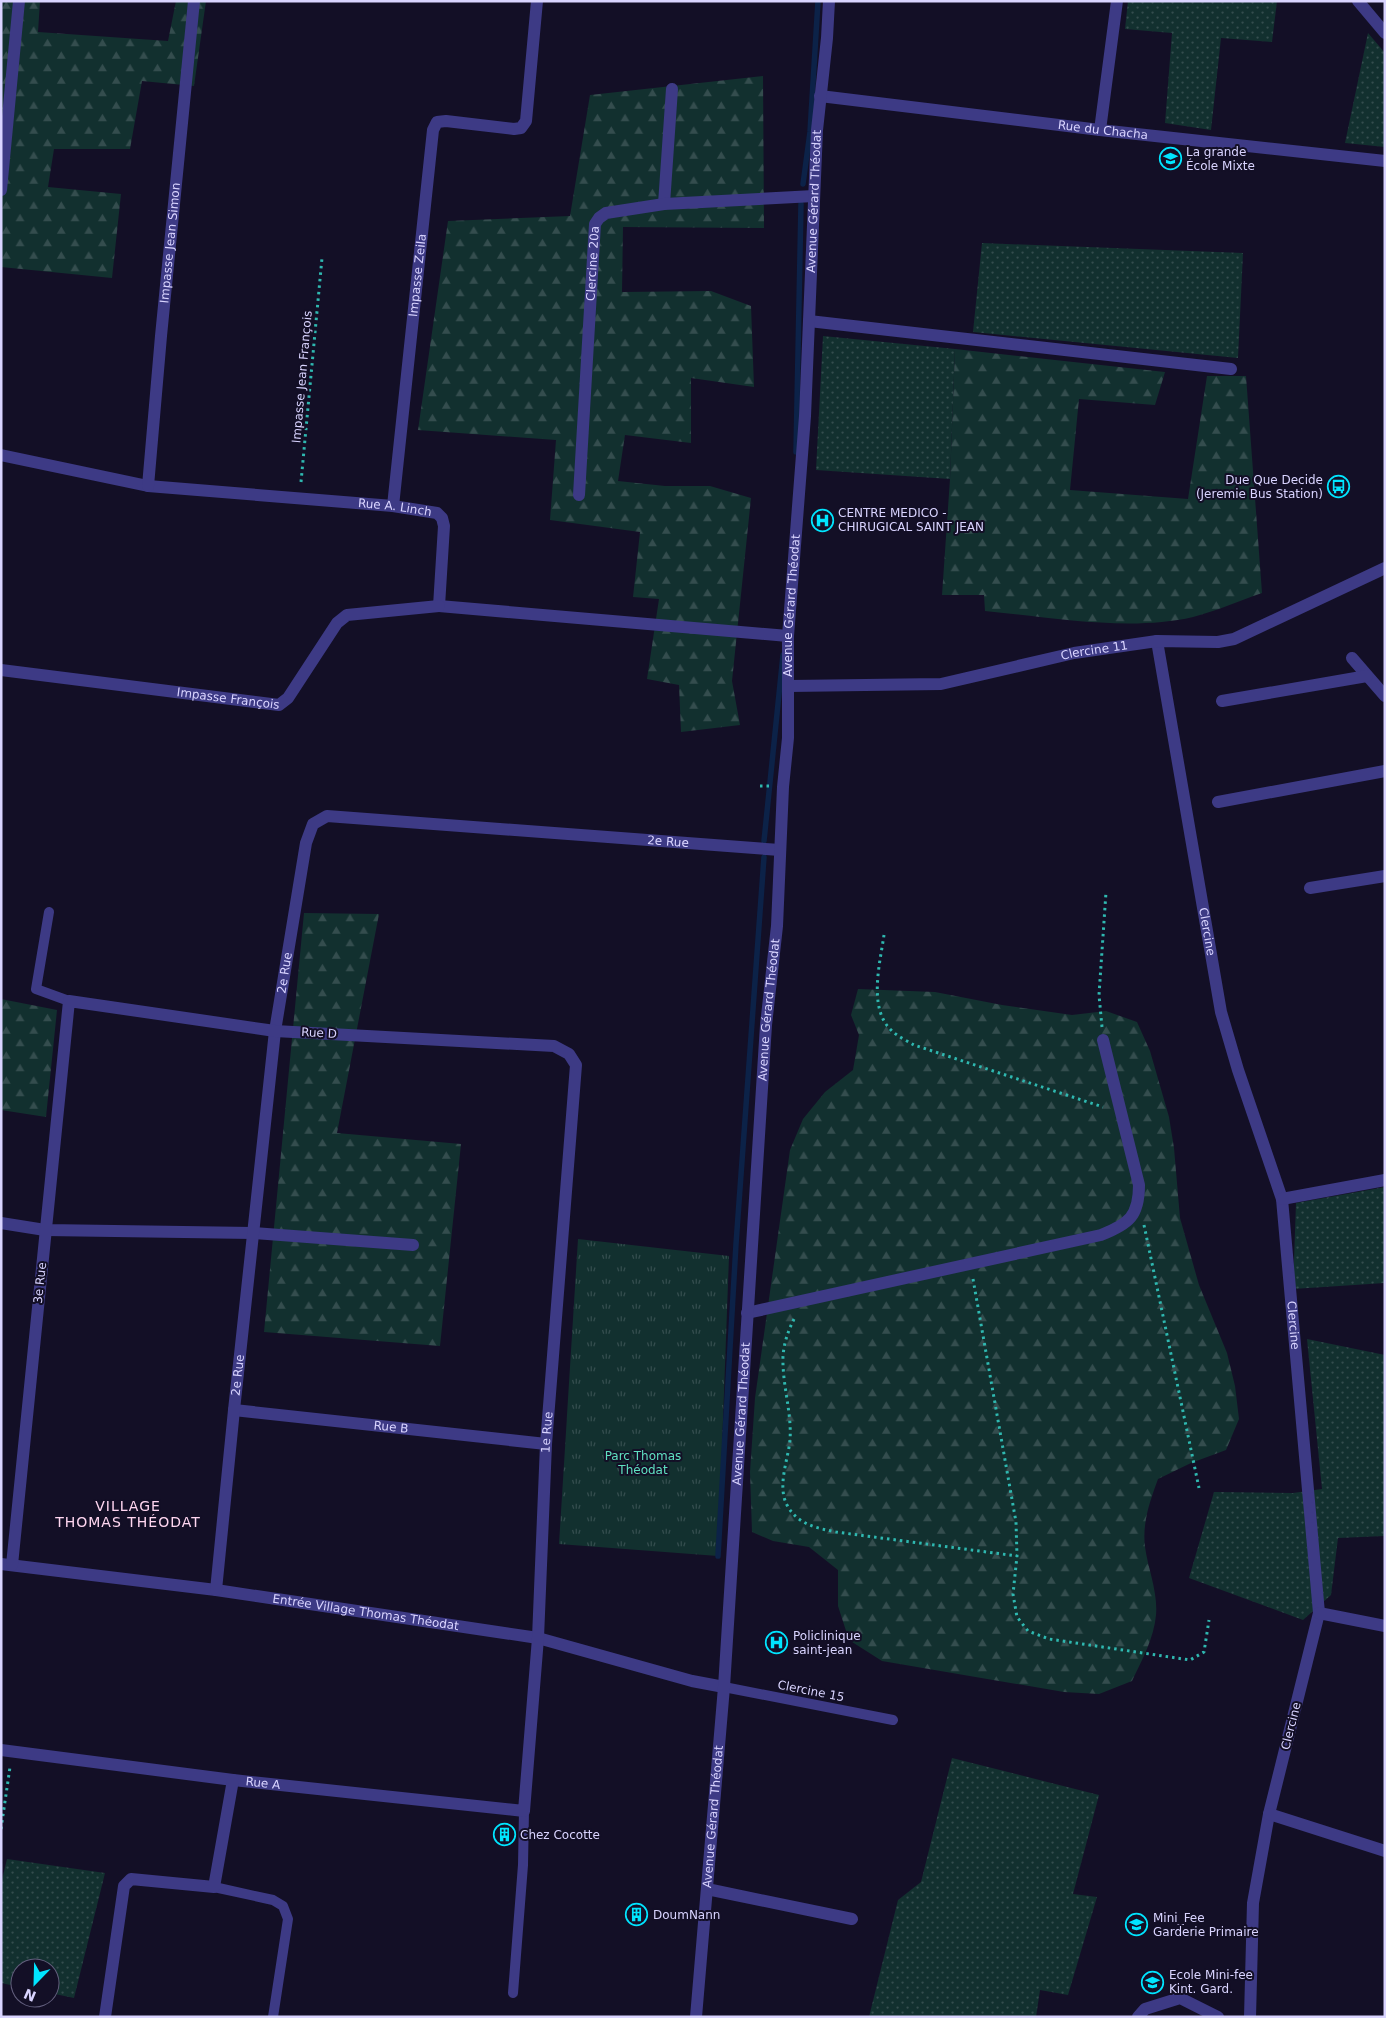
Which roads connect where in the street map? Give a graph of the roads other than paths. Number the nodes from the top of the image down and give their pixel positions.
1 (19, 1) edge
2 (194, 1) edge
3 (538, 1) edge
4 (828, 1) edge
5 (1117, 1) edge
6 (1358, 1) edge
7 (1385, 33) edge
8 (672, 89) dead end
9 (820, 96) junction
10 (1100, 130) junction
11 (1385, 161) edge
12 (1, 190) edge
13 (814, 196) junction
14 (664, 204) junction
15 (809, 321) junction
16 (1231, 369) dead end
17 (1, 456) edge
18 (148, 486) junction
19 (578, 495) dead end
20 (394, 506) junction
21 (1385, 568) edge
22 (439, 606) junction
23 (783, 636) junction
24 (1157, 641) junction
25 (1352, 658) dead end
26 (1, 670) edge
27 (1367, 676) junction
28 (789, 686) junction
29 (1385, 696) edge
30 (1222, 701) dead end
31 (1385, 771) edge
32 (1218, 802) dead end
33 (780, 850) junction
34 (1385, 876) edge
35 (1310, 888) dead end
36 (49, 912) dead end
37 (69, 1002) junction
38 (276, 1031) junction
39 (1103, 1040) road end
40 (569, 1054) joint
41 (1385, 1180) edge
42 (1282, 1199) junction
43 (1, 1223) edge
44 (45, 1230) junction
45 (253, 1233) junction
46 (413, 1245) dead end
47 (747, 1313) junction
48 (234, 1410) junction
49 (546, 1444) junction
50 (7, 1564) edge
51 (216, 1590) junction
52 (1319, 1613) junction
53 (1385, 1626) edge
54 (538, 1638) junction
55 (724, 1687) junction
56 (893, 1720) dead end
57 (7, 1750) edge
58 (233, 1780) junction
59 (524, 1811) junction
60 (1269, 1814) junction
61 (1385, 1851) edge
62 (214, 1887) junction
63 (707, 1889) junction
64 (852, 1919) dead end
65 (513, 1993) dead end
66 (105, 2017) edge
67 (273, 2017) edge
68 (696, 2017) edge
69 (1138, 2017) edge
70 (1218, 2017) edge
71 (1250, 2017) edge

1 - 12 street
2 - 18 street, Impasse Jean Simon
3 - 20 street, Impasse Zeila
4 - 9 street, Avenue Gérard Théodat
5 - 10 street
6 - 7 street
8 - 14 street
9 - 10 street, Rue du Chacha
9 - 13 street, Avenue Gérard Théodat
10 - 11 street, Rue du Chacha
13 - 14 street, Clercine 20a
13 - 15 street, Avenue Gérard Théodat
14 - 19 street, Clercine 20a
15 - 16 street
15 - 23 street, Avenue Gérard Théodat
17 - 18 street, Rue A. Linch
18 - 20 street, Rue A. Linch
20 - 22 street, Rue A. Linch
21 - 24 street, Clercine 11
22 - 23 street
22 - 26 street, Impasse François
23 - 28 street, Avenue Gérard Théodat
24 - 28 street, Clercine 11
24 - 42 street, Clercine
25 - 27 street
27 - 29 street
27 - 30 street
28 - 33 street, Avenue Gérard Théodat
31 - 32 street
33 - 38 street, 2e Rue
33 - 47 street, Avenue Gérard Théodat
34 - 35 street
36 - 37 lane
37 - 38 street, Rue D
37 - 44 street, 3e Rue
38 - 40 street, Rue D
38 - 45 street, 2e Rue
39 - 47 street
40 - 49 street, 1e Rue
41 - 42 street
42 - 52 street, Clercine
43 - 44 street
44 - 45 street
44 - 50 street, 3e Rue
45 - 46 street
45 - 48 street, 2e Rue
47 - 55 street, Avenue Gérard Théodat
48 - 49 street, Rue B
48 - 51 street, 2e Rue
49 - 54 street, 1e Rue
50 - 51 street, Entrée Village Thomas Théodat
51 - 54 street, Entrée Village Thomas Théodat
52 - 53 street
52 - 60 street, Clercine
54 - 55 street, Entrée Village Thomas Théodat
54 - 59 street, 1e Rue
55 - 56 lane, Clercine 15
55 - 63 street, Avenue Gérard Théodat
57 - 58 street, Rue A
58 - 59 street, Rue A
58 - 62 street
59 - 65 lane
60 - 61 street
60 - 71 street, Clercine
62 - 66 street
62 - 67 lane
63 - 64 street
63 - 68 street, Avenue Gérard Théodat
69 - 70 street

